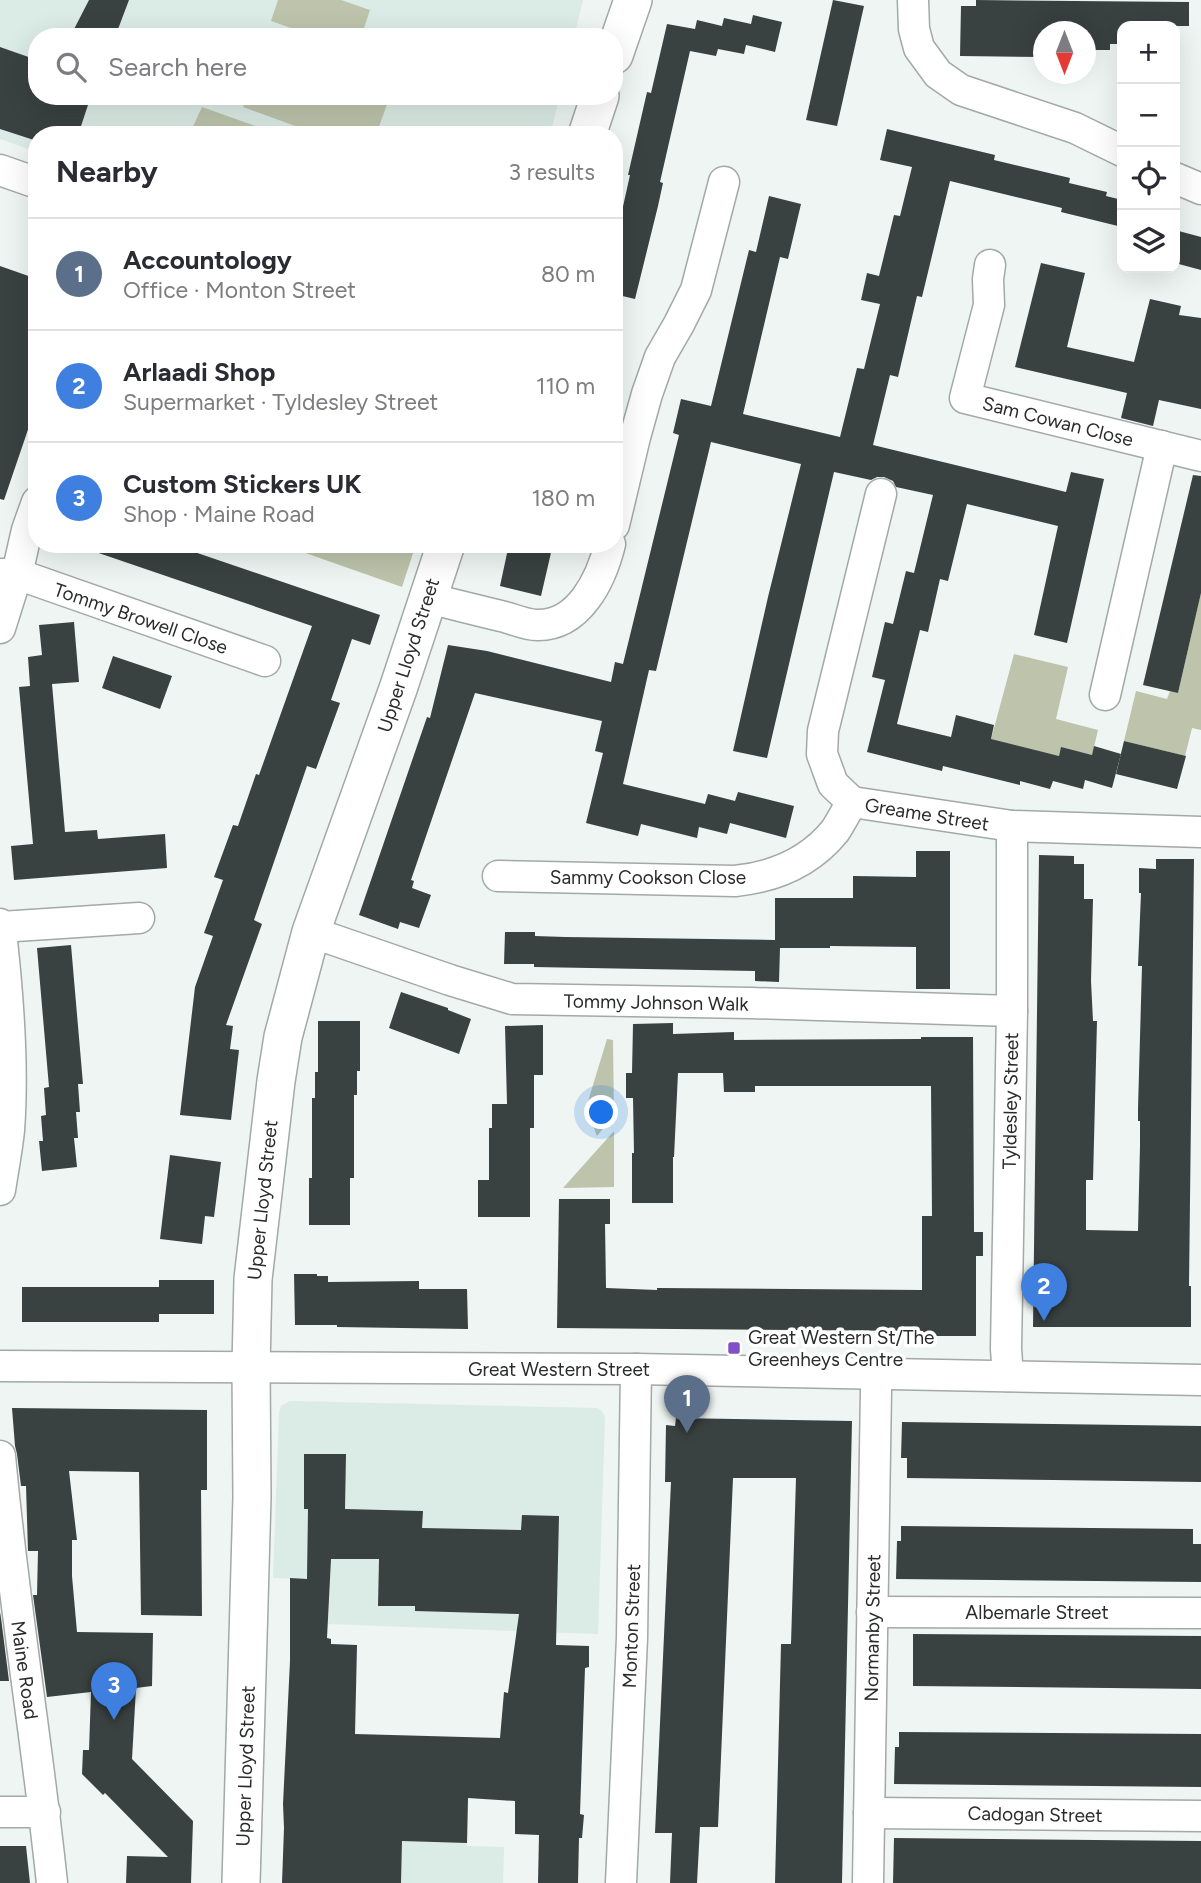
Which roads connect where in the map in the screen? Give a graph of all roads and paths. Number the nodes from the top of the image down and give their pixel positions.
1 (633, 0) edge
2 (913, 0) edge
3 (623, 29) edge
4 (597, 105) edge
5 (590, 126) edge
6 (1117, 149) edge
7 (0, 170) edge
8 (28, 180) edge
9 (1180, 180) edge
10 (724, 182) dead end
11 (1201, 189) edge
12 (990, 265) dead end
13 (1162, 446) junction
14 (1201, 456) edge
15 (623, 489) edge
16 (881, 494) dead end
17 (28, 527) edge
18 (443, 553) edge
19 (608, 553) edge
20 (9, 574) edge
21 (427, 598) junction
22 (0, 628) edge
23 (265, 661) dead end
24 (1105, 695) dead end
25 (852, 803) junction
26 (1012, 827) junction
27 (1201, 832) edge
28 (498, 876) dead end
29 (139, 918) dead end
30 (0, 925) edge
31 (310, 932) junction
32 (1012, 1011) junction
33 (4, 1131) edge
34 (0, 1190) edge
35 (0, 1366) edge
36 (251, 1367) junction
37 (636, 1370) junction
38 (878, 1374) junction
39 (1008, 1376) junction
40 (1201, 1380) edge
41 (0, 1456) edge
42 (8, 1593) edge
43 (872, 1612) junction
44 (1201, 1613) edge
45 (0, 1812) edge
46 (45, 1812) junction
47 (869, 1813) junction
48 (1201, 1816) edge
49 (52, 1883) edge
50 (241, 1883) edge
51 (621, 1883) edge
52 (868, 1883) edge

1 - 3 street
2 - 6 street
4 - 5 street
7 - 8 street
9 - 11 street
10 - 15 street
12 - 13 street, Sam Cowan Close
13 - 14 street, Sam Cowan Close
13 - 24 street
16 - 25 street, Greame Street
17 - 20 street
18 - 21 street, Upper Lloyd Street
19 - 21 street
20 - 22 street
20 - 23 street, Tommy Browell Close
21 - 31 street, Upper Lloyd Street
25 - 26 street, Greame Street
25 - 28 street, Sammy Cookson Close
26 - 27 street, Greame Street
26 - 32 street, Tyldesley Street
29 - 30 street
30 - 33 street
31 - 32 street, Tommy Johnson Walk
31 - 36 street, Upper Lloyd Street
32 - 39 street, Tyldesley Street
33 - 34 street
35 - 36 street, Great Western Street
36 - 37 street, Great Western Street
36 - 50 street, Upper Lloyd Street
37 - 38 street, Great Western Street
37 - 51 street, Monton Street
38 - 39 street, Great Western Street
38 - 43 street, Normanby Street
39 - 40 street, Great Western Street
41 - 42 street, Maine Road
42 - 46 street, Maine Road
43 - 44 street, Albemarle Street
43 - 47 street, Normanby Street
45 - 46 street
46 - 49 street, Maine Road
47 - 48 street, Cadogan Street
47 - 52 street, Normanby Street

